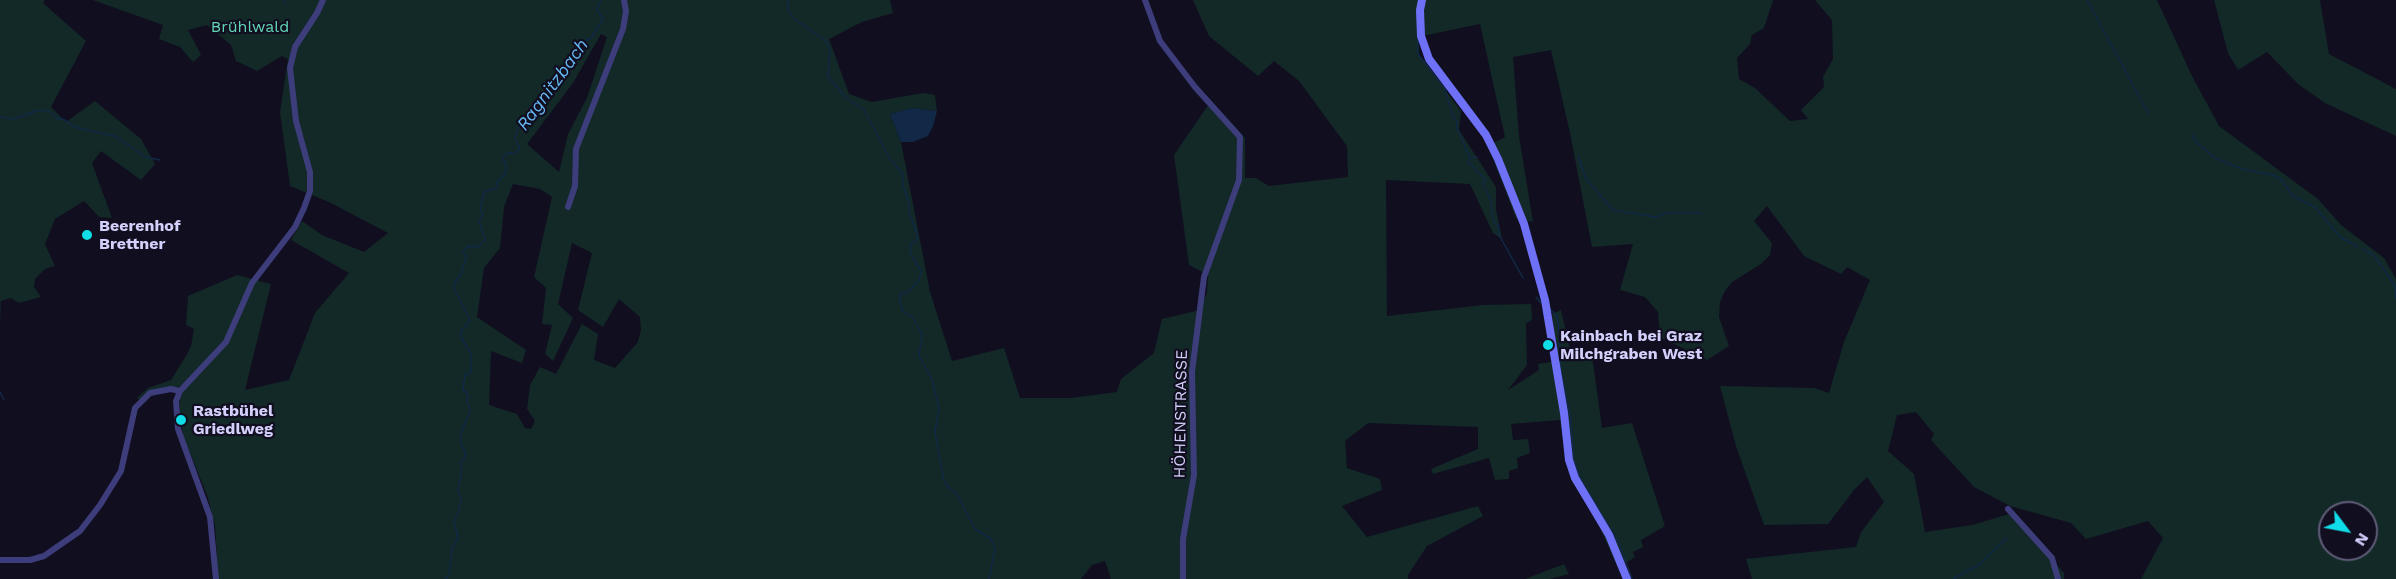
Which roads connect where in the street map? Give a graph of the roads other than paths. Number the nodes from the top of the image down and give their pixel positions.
1 (323, 0) edge
2 (624, 0) edge
3 (1145, 0) edge
4 (1422, 0) edge
5 (568, 207) dead end
6 (180, 391) junction
7 (2008, 509) dead end
8 (0, 560) edge
9 (216, 579) edge
10 (1183, 579) edge
11 (1627, 579) edge
12 (2058, 579) edge

1 - 6 street
2 - 5 street
3 - 10 street, HÖHENSTRASSE
4 - 11 main road
6 - 8 street
6 - 9 street
7 - 12 street

